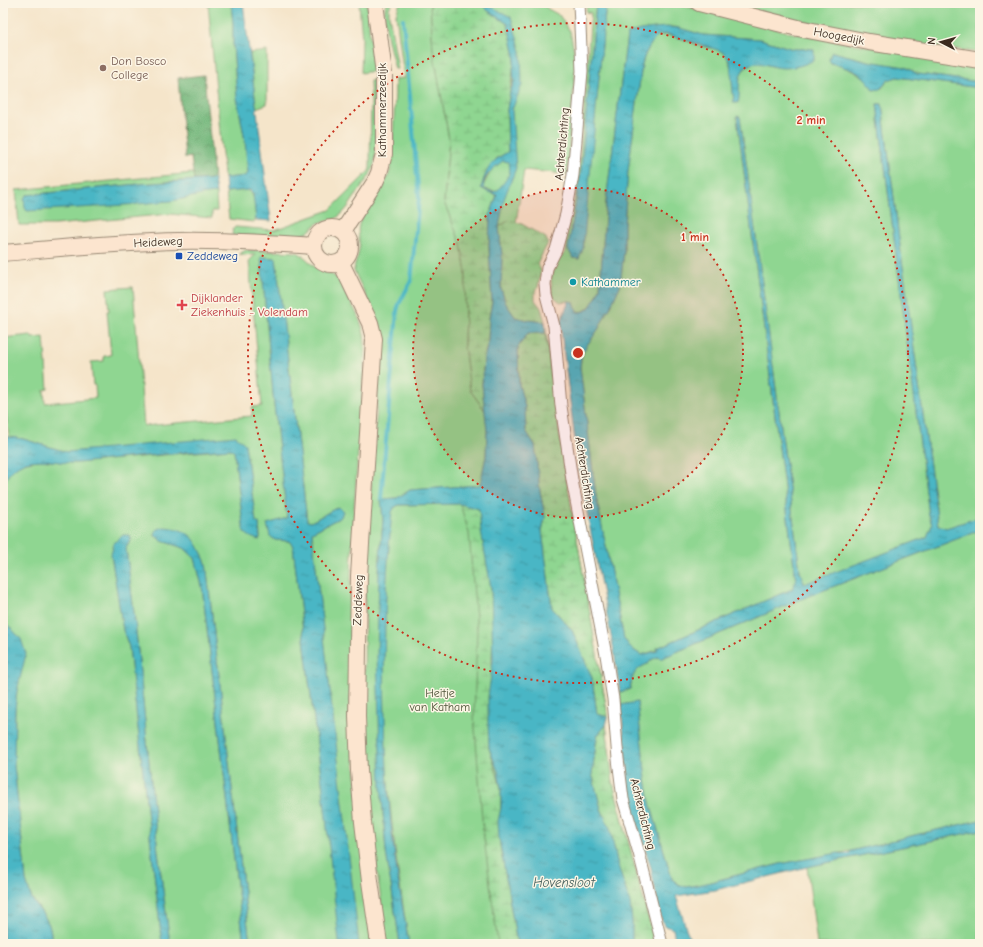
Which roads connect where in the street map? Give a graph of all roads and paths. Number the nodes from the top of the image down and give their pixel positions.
1 (375, 3) edge
2 (579, 3) edge
3 (699, 3) edge
4 (980, 60) edge
5 (343, 231) junction
6 (314, 246) junction
7 (3, 253) edge
8 (341, 262) junction
9 (379, 944) edge
10 (662, 944) edge

1 - 5 main road, Kathammerzeedijk
2 - 10 street, Achterdichting
3 - 4 main road, Hoogedijk
5 - 6 main road
5 - 8 main road
6 - 7 main road, Heideweg
6 - 8 main road
8 - 9 main road, Zeddeweg

